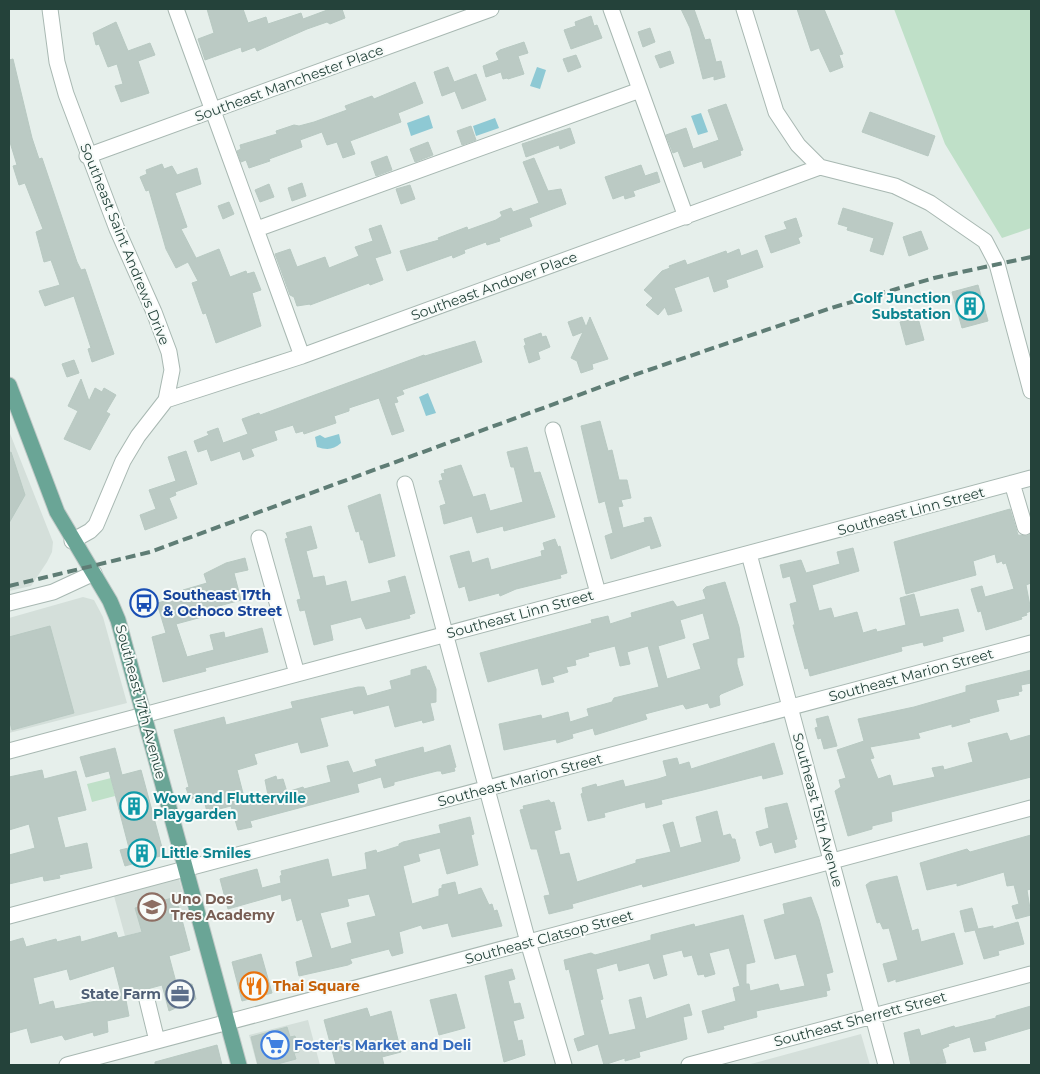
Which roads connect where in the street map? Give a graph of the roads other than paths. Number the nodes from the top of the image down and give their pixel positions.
1 (50, 9) edge
2 (176, 9) edge
3 (491, 9) edge
4 (610, 9) edge
5 (744, 9) edge
6 (640, 90) junction
7 (212, 111) junction
8 (88, 156) junction
9 (820, 167) junction
10 (686, 217) junction
11 (257, 229) junction
12 (302, 356) junction
13 (9, 385) edge
14 (1031, 391) edge
15 (166, 400) junction
16 (554, 430) dead end
17 (1031, 478) edge
18 (1012, 483) junction
19 (405, 484) dead end
20 (1025, 527) dead end
21 (259, 538) dead end
22 (72, 541) junction
23 (750, 554) junction
24 (94, 573) junction
25 (598, 593) junction
26 (9, 604) edge
27 (446, 633) junction
28 (1031, 642) edge
29 (296, 674) junction
30 (791, 707) junction
31 (145, 714) junction
32 (9, 751) edge
33 (487, 788) junction
34 (1031, 808) edge
35 (832, 862) junction
36 (186, 868) junction
37 (9, 916) edge
38 (528, 942) junction
39 (1031, 974) edge
40 (147, 1000) dead end
41 (872, 1016) junction
42 (227, 1023) junction
43 (158, 1041) junction
44 (67, 1065) edge
45 (239, 1065) edge
46 (564, 1065) edge
47 (689, 1065) edge
48 (886, 1065) edge

1 - 8 street, Southeast Saint Andrews Drive
2 - 7 street
3 - 7 street, Southeast Manchester Place
4 - 6 street
5 - 9 street
6 - 10 street
6 - 11 street
7 - 8 street, Southeast Manchester Place
7 - 11 street
8 - 15 street, Southeast Saint Andrews Drive
9 - 10 street, Southeast Andover Place
9 - 14 street
10 - 12 street, Southeast Andover Place
11 - 12 street
12 - 15 street, Southeast Andover Place
13 - 22 main road, Southeast 17th Avenue
15 - 22 street, Southeast Saint Andrews Drive
16 - 25 street
17 - 18 street, Southeast Linn Street
18 - 20 street
18 - 23 street, Southeast Linn Street
19 - 27 street
21 - 29 street
22 - 24 main road, Southeast 17th Avenue
23 - 25 street, Southeast Linn Street
23 - 30 street, Southeast 15th Avenue
24 - 26 street
24 - 31 main road, Southeast 17th Avenue
25 - 27 street, Southeast Linn Street
27 - 29 street, Southeast Linn Street
27 - 33 street
28 - 30 street, Southeast Marion Street
29 - 31 street, Southeast Linn Street
30 - 33 street, Southeast Marion Street
30 - 35 street, Southeast 15th Avenue
31 - 32 street, Southeast Linn Street
31 - 36 main road, Southeast 17th Avenue
33 - 36 street, Southeast Marion Street
33 - 38 street
34 - 35 street, Southeast Clatsop Street
35 - 38 street, Southeast Clatsop Street
35 - 41 street, Southeast 15th Avenue
36 - 37 street, Southeast Marion Street
36 - 42 main road, Southeast 17th Avenue
38 - 42 street, Southeast Clatsop Street
38 - 46 street
39 - 41 street, Southeast Sherrett Street
40 - 43 street
41 - 47 street, Southeast Sherrett Street
41 - 48 street, Southeast 15th Avenue
42 - 43 street, Southeast Clatsop Street
42 - 45 main road, Southeast 17th Avenue
43 - 44 street, Southeast Clatsop Street

